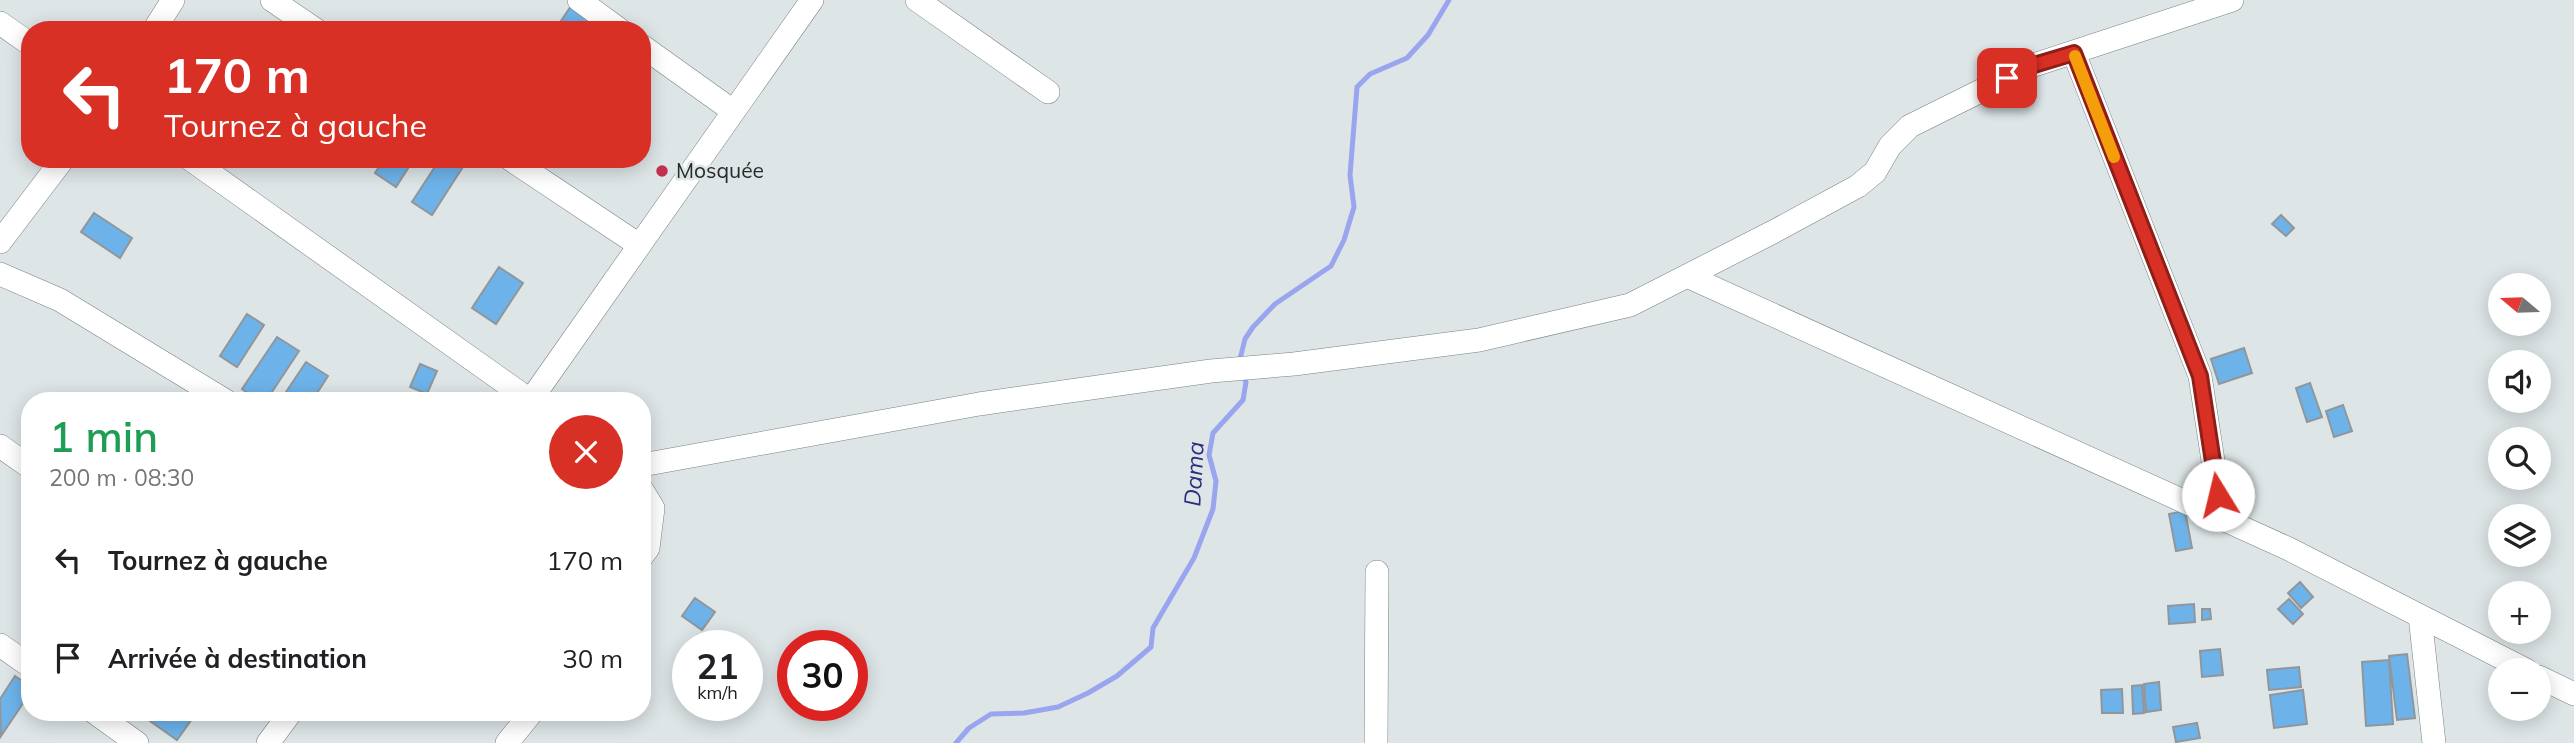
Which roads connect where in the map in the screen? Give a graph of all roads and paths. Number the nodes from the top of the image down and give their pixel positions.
1 (173, 0) edge
2 (272, 0) edge
3 (579, 0) edge
4 (811, 0) edge
5 (917, 0) edge
6 (2232, 0) edge
7 (159, 21) edge
8 (303, 21) edge
9 (608, 21) edge
10 (0, 23) edge
11 (21, 38) edge
12 (651, 52) edge
13 (2074, 53) junction
14 (1048, 92) dead end
15 (733, 111) junction
16 (56, 168) edge
17 (203, 168) edge
18 (524, 168) edge
19 (0, 242) edge
20 (639, 245) junction
21 (0, 274) edge
22 (1687, 276) junction
23 (211, 392) edge
24 (517, 392) edge
25 (536, 392) edge
26 (0, 446) edge
27 (21, 461) edge
28 (651, 463) edge
29 (651, 505) edge
30 (2222, 519) junction
31 (651, 524) edge
32 (1377, 572) dead end
33 (2420, 616) junction
34 (0, 645) edge
35 (2502, 658) edge
36 (21, 660) edge
37 (2551, 683) edge
38 (2574, 694) edge
39 (106, 721) edge
40 (284, 721) edge
41 (525, 721) edge
42 (137, 743) edge
43 (268, 743) edge
44 (507, 743) edge
45 (1376, 743) edge
46 (2434, 743) edge

1 - 7 street
2 - 8 street
3 - 9 street
4 - 15 street
5 - 14 street
6 - 13 street
10 - 11 street
12 - 15 street
13 - 22 street
13 - 30 street
15 - 20 street
16 - 19 street
17 - 24 street
18 - 20 street
20 - 25 street
21 - 23 street
22 - 28 street
22 - 30 street
26 - 27 street
29 - 31 street
30 - 33 street
32 - 45 street
33 - 35 street
33 - 46 street
34 - 36 street
37 - 38 street
39 - 42 street
40 - 43 street
41 - 44 street

